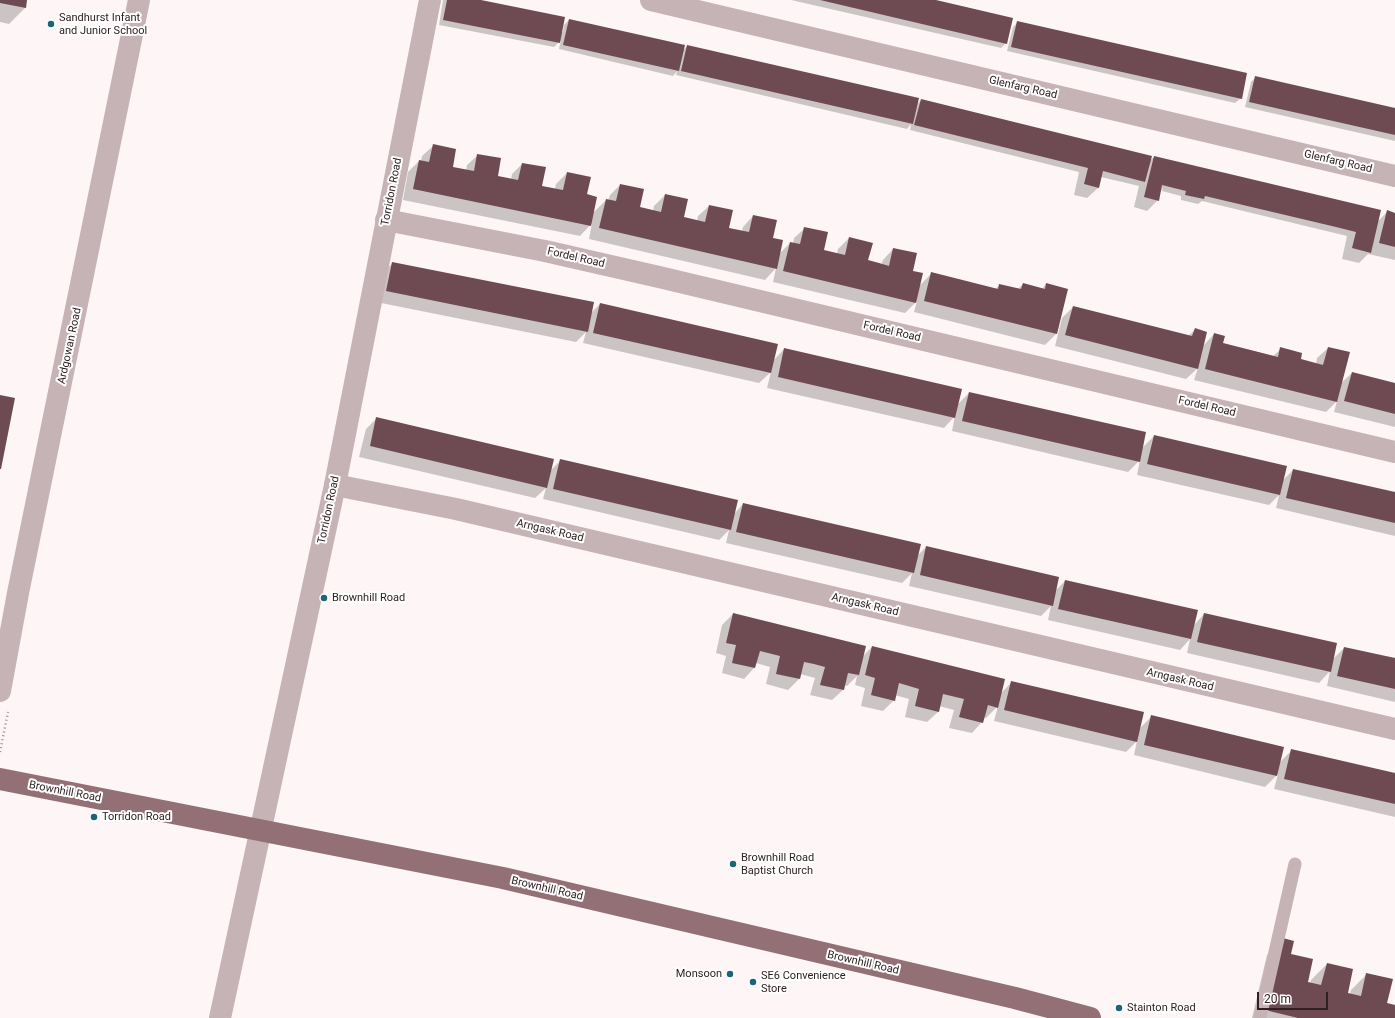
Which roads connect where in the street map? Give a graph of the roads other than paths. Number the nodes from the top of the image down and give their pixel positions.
1 (139, 0) edge
2 (430, 0) edge
3 (651, 0) edge
4 (1395, 176) edge
5 (386, 220) junction
6 (1395, 452) edge
7 (335, 485) junction
8 (0, 691) edge
9 (1395, 729) edge
10 (0, 780) edge
11 (260, 830) junction
12 (1295, 864) dead end
13 (220, 1018) edge
14 (1090, 1018) edge
15 (1260, 1018) edge

1 - 8 street, Ardgowan Road
2 - 5 street, Torridon Road
3 - 4 street, Glenfarg Road
5 - 6 street, Fordel Road
5 - 7 street, Torridon Road
7 - 9 street, Arngask Road
7 - 11 street, Torridon Road
10 - 11 highway, Brownhill Road
11 - 13 street, Torridon Road
11 - 14 highway, Brownhill Road
12 - 15 lane

